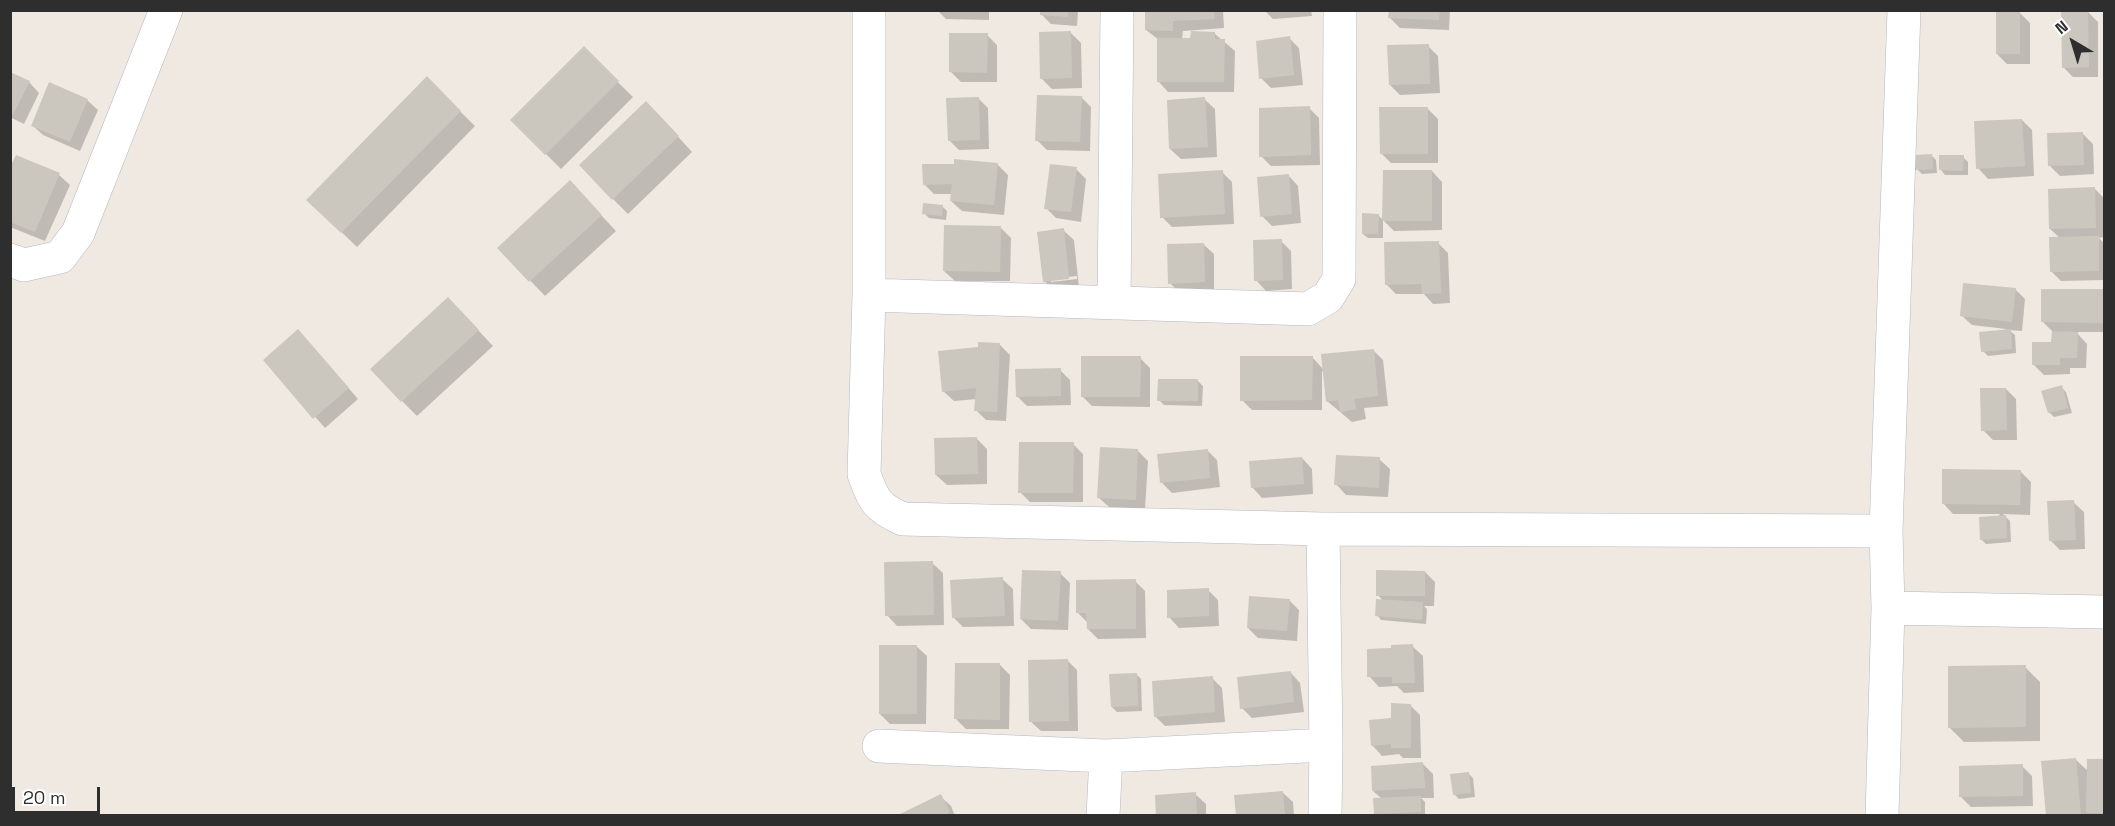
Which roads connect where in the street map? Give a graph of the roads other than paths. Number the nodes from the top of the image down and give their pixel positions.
1 (166, 10) edge
2 (869, 10) edge
3 (1117, 10) edge
4 (1340, 10) edge
5 (1904, 10) edge
6 (10, 260) edge
7 (869, 295) junction
8 (1114, 303) junction
9 (1323, 530) junction
10 (1886, 531) junction
11 (1888, 608) junction
12 (2104, 612) edge
13 (1326, 745) junction
14 (879, 746) dead end
15 (1106, 756) junction
16 (1103, 816) edge
17 (1325, 816) edge
18 (1882, 816) edge

1 - 6 street
2 - 7 street
3 - 8 street
4 - 8 street
5 - 10 street
7 - 8 street
7 - 9 street
9 - 10 street
9 - 13 street
10 - 11 street
11 - 12 street
11 - 18 street
13 - 15 street
13 - 17 street
14 - 15 street
15 - 16 street

